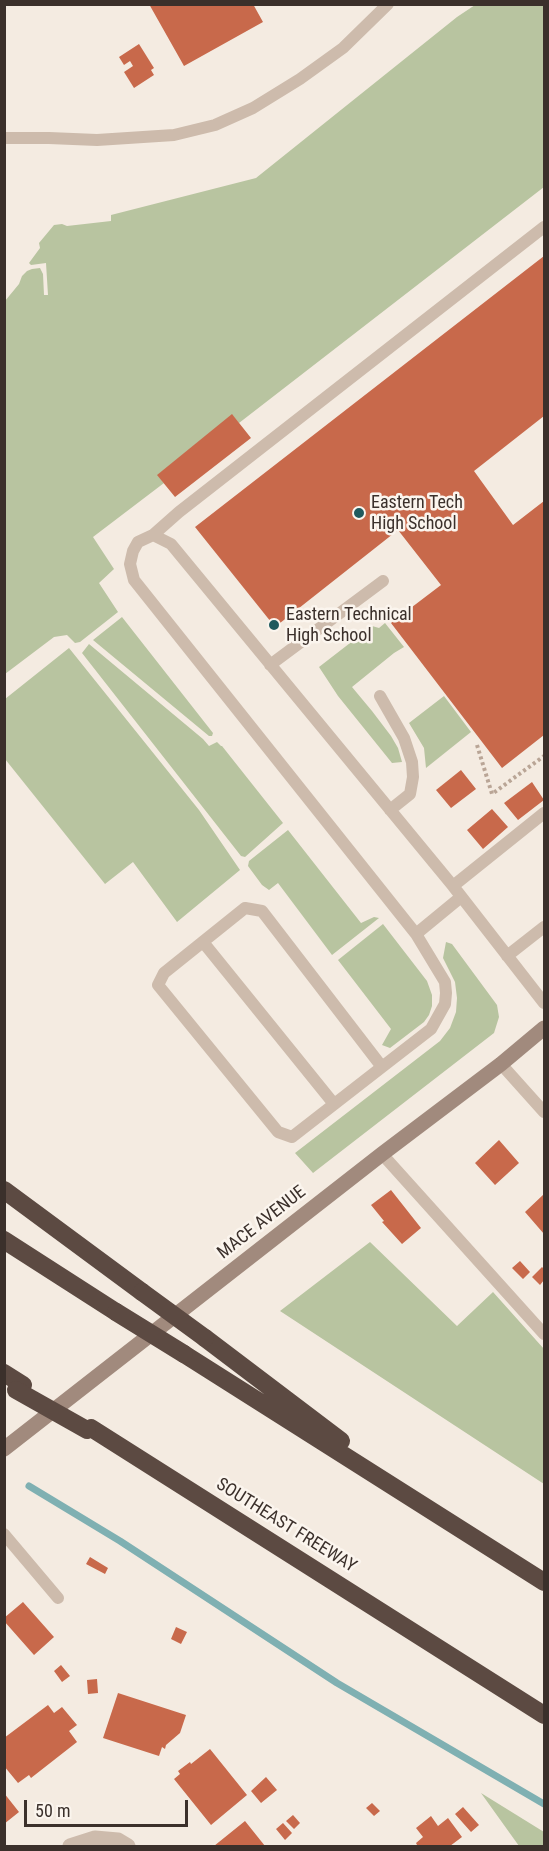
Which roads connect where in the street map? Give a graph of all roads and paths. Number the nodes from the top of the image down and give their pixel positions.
1 (388, 4) edge
2 (4, 138) edge
3 (544, 227) edge
4 (153, 535) junction
5 (383, 582) dead end
6 (270, 665) junction
7 (380, 696) dead end
8 (477, 745) dead end
9 (544, 756) edge
10 (390, 810) junction
11 (544, 813) edge
12 (453, 886) junction
13 (461, 897) junction
14 (544, 927) edge
15 (416, 934) junction
16 (203, 942) junction
17 (507, 956) junction
18 (544, 1003) edge
19 (544, 1028) edge
20 (501, 1064) junction
21 (382, 1067) junction
22 (334, 1104) junction
23 (544, 1112) edge
24 (382, 1154) junction
25 (4, 1190) edge
26 (4, 1240) edge
27 (544, 1334) edge
28 (4, 1373) edge
29 (15, 1386) edge
30 (4, 1449) edge
31 (441, 1516) junction
32 (4, 1534) edge
33 (544, 1582) edge
34 (58, 1598) dead end
35 (544, 1714) edge
36 (123, 1843) edge
37 (70, 1846) edge

1 - 2 lane
3 - 4 lane
4 - 6 lane
4 - 15 lane
5 - 6 lane
6 - 10 lane
7 - 10 lane
8 - 9 path
10 - 12 lane
11 - 12 lane
12 - 13 lane
13 - 15 lane
13 - 17 lane
14 - 17 lane
15 - 21 lane
16 - 21 lane
16 - 22 lane
16 - 22 lane
17 - 18 lane
19 - 20 main road, MACE AVENUE
20 - 23 lane
20 - 24 main road, MACE AVENUE
21 - 22 lane
24 - 27 lane
24 - 30 main road, MACE AVENUE
25 - 31 highway, bridge
26 - 31 highway, bridge
28 - 29 highway, SOUTHEAST FREEWAY
29 - 35 highway, SOUTHEAST FREEWAY
31 - 33 highway
32 - 34 lane
36 - 37 street

